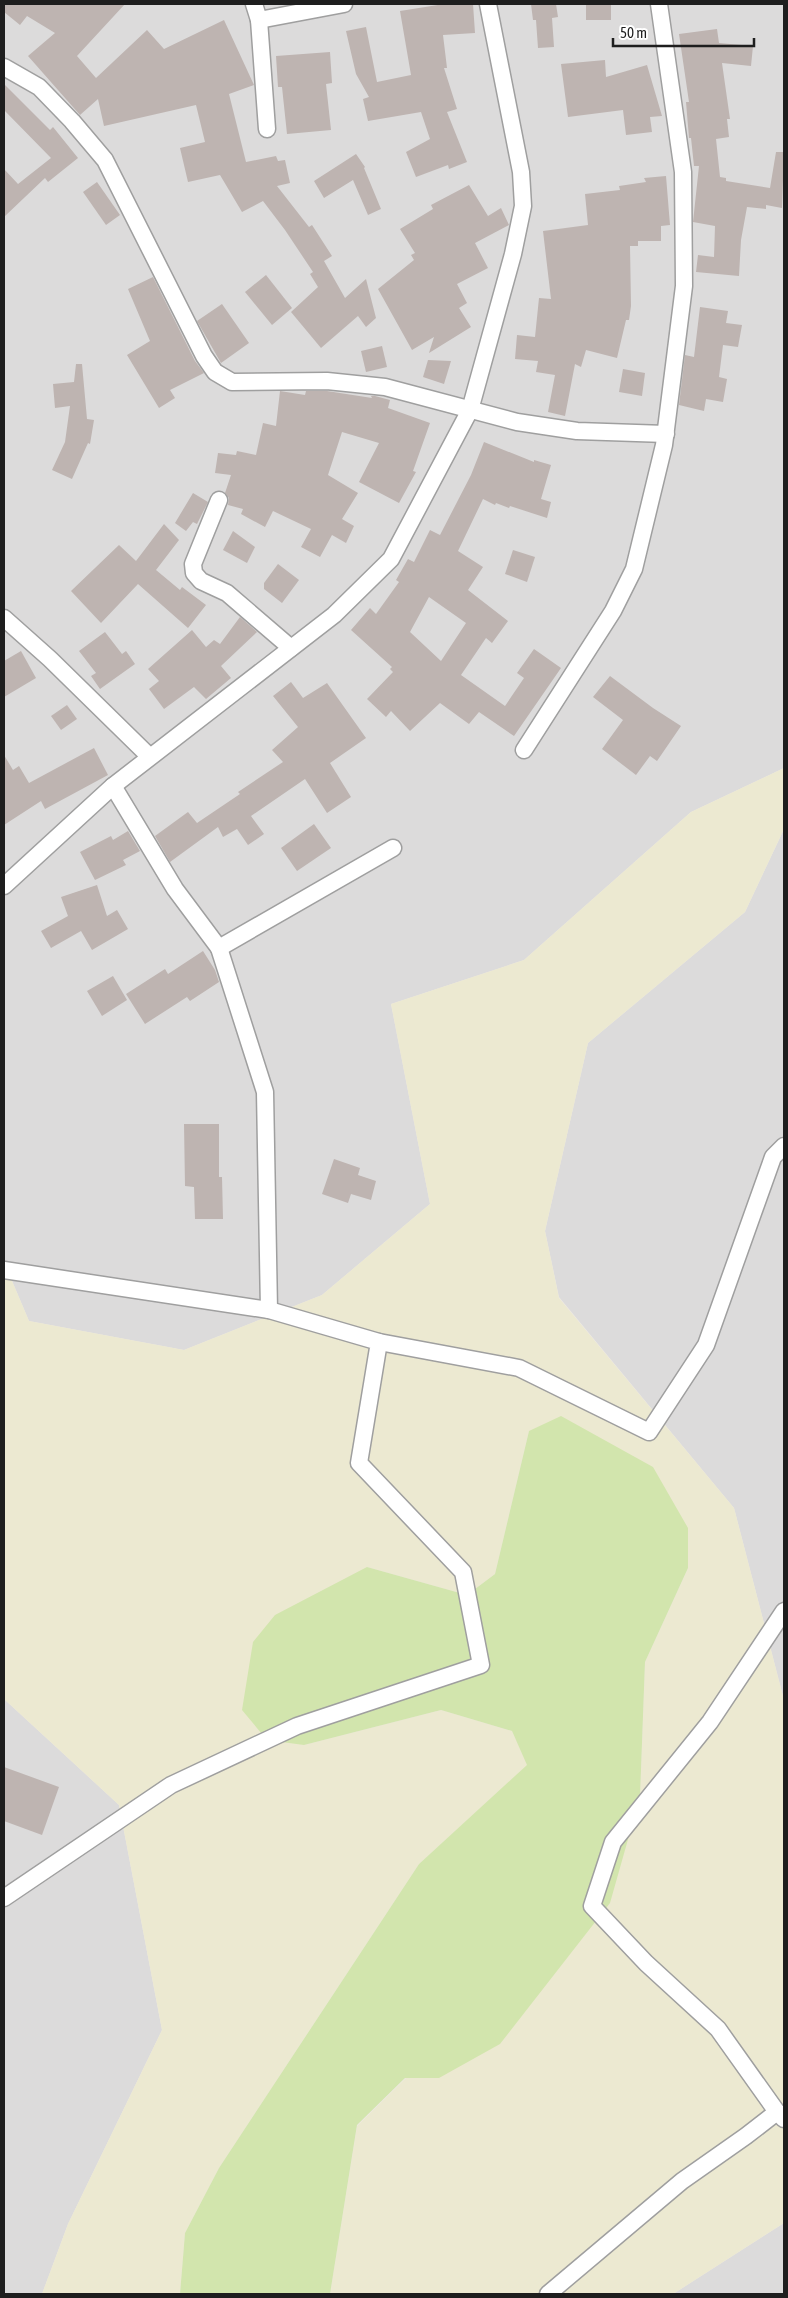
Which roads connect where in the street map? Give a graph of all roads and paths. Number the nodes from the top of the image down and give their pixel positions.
1 (254, 4) edge
2 (344, 4) edge
3 (488, 4) edge
4 (659, 4) edge
5 (259, 20) junction
6 (4, 67) edge
7 (267, 129) dead end
8 (470, 410) junction
9 (666, 434) junction
10 (219, 500) dead end
11 (4, 618) edge
12 (291, 648) junction
13 (524, 750) dead end
14 (150, 756) junction
15 (113, 786) junction
16 (393, 848) dead end
17 (4, 886) edge
18 (218, 948) junction
19 (784, 1146) edge
20 (4, 1270) edge
21 (269, 1310) junction
22 (379, 1342) junction
23 (784, 1611) edge
24 (4, 1898) edge
25 (781, 2116) edge
26 (548, 2294) edge

1 - 5 street
2 - 5 street
3 - 8 street
4 - 9 street
5 - 7 street
6 - 8 street
8 - 9 street
8 - 12 street
9 - 13 street
10 - 12 street
11 - 14 street
12 - 14 street
14 - 15 street
15 - 17 street
15 - 18 street
16 - 18 street
18 - 21 street
19 - 22 street
20 - 21 street
21 - 22 street
22 - 24 street
23 - 25 street
25 - 26 street

